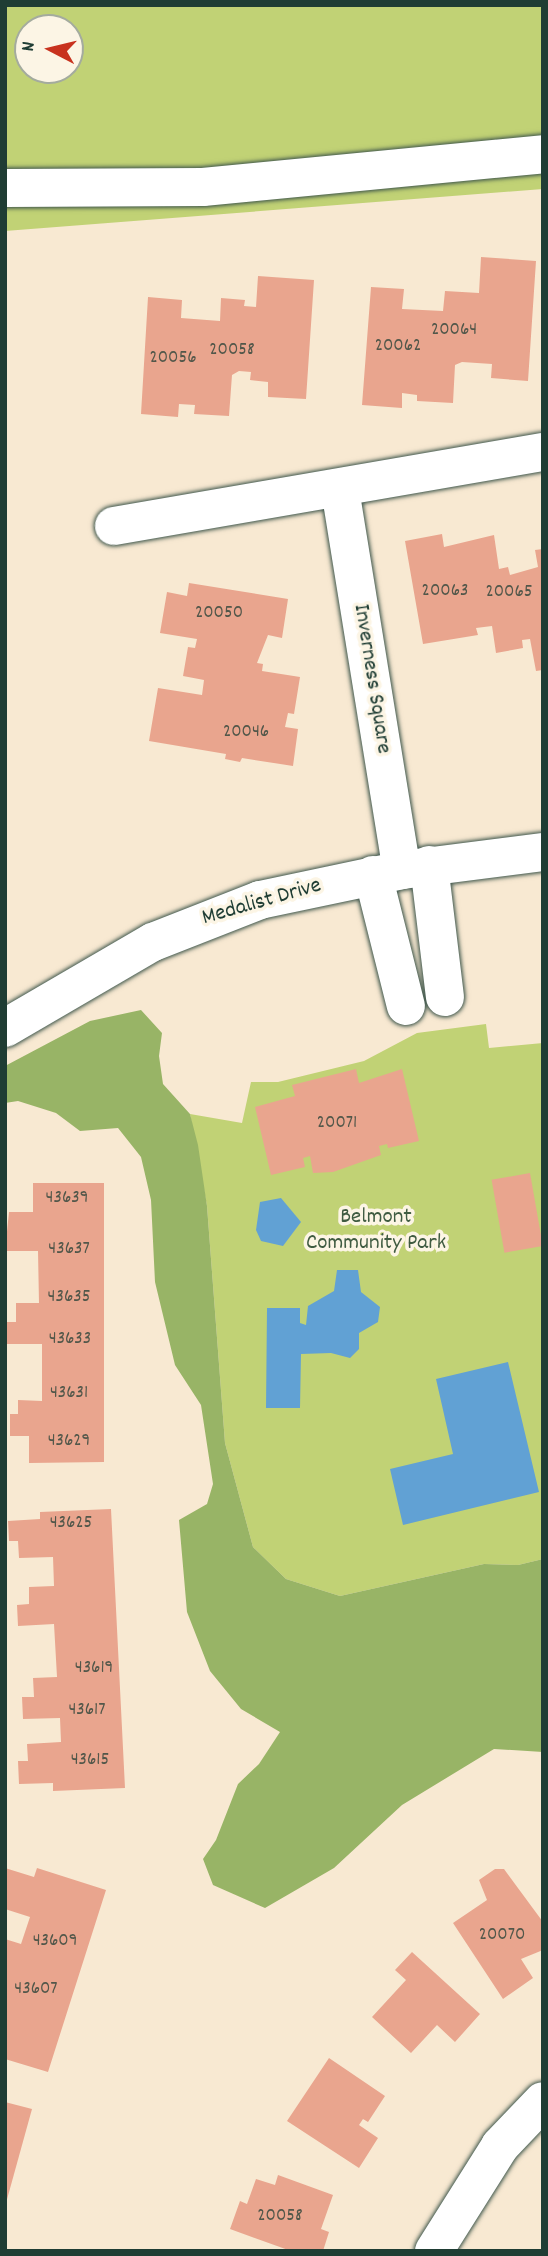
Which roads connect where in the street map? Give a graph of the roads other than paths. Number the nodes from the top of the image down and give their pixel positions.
1 (543, 155) edge
2 (5, 188) edge
3 (543, 452) edge
4 (341, 489) junction
5 (114, 526) dead end
6 (543, 852) edge
7 (401, 870) junction
8 (446, 997) dead end
9 (406, 1006) dead end
10 (5, 1028) edge
11 (543, 2101) edge
12 (434, 2251) edge

1 - 2 street
3 - 4 street
4 - 5 street
4 - 7 street, Inverness Square
6 - 7 street, Medalist Drive
7 - 8 street
7 - 9 street
7 - 10 street, Medalist Drive
11 - 12 street

